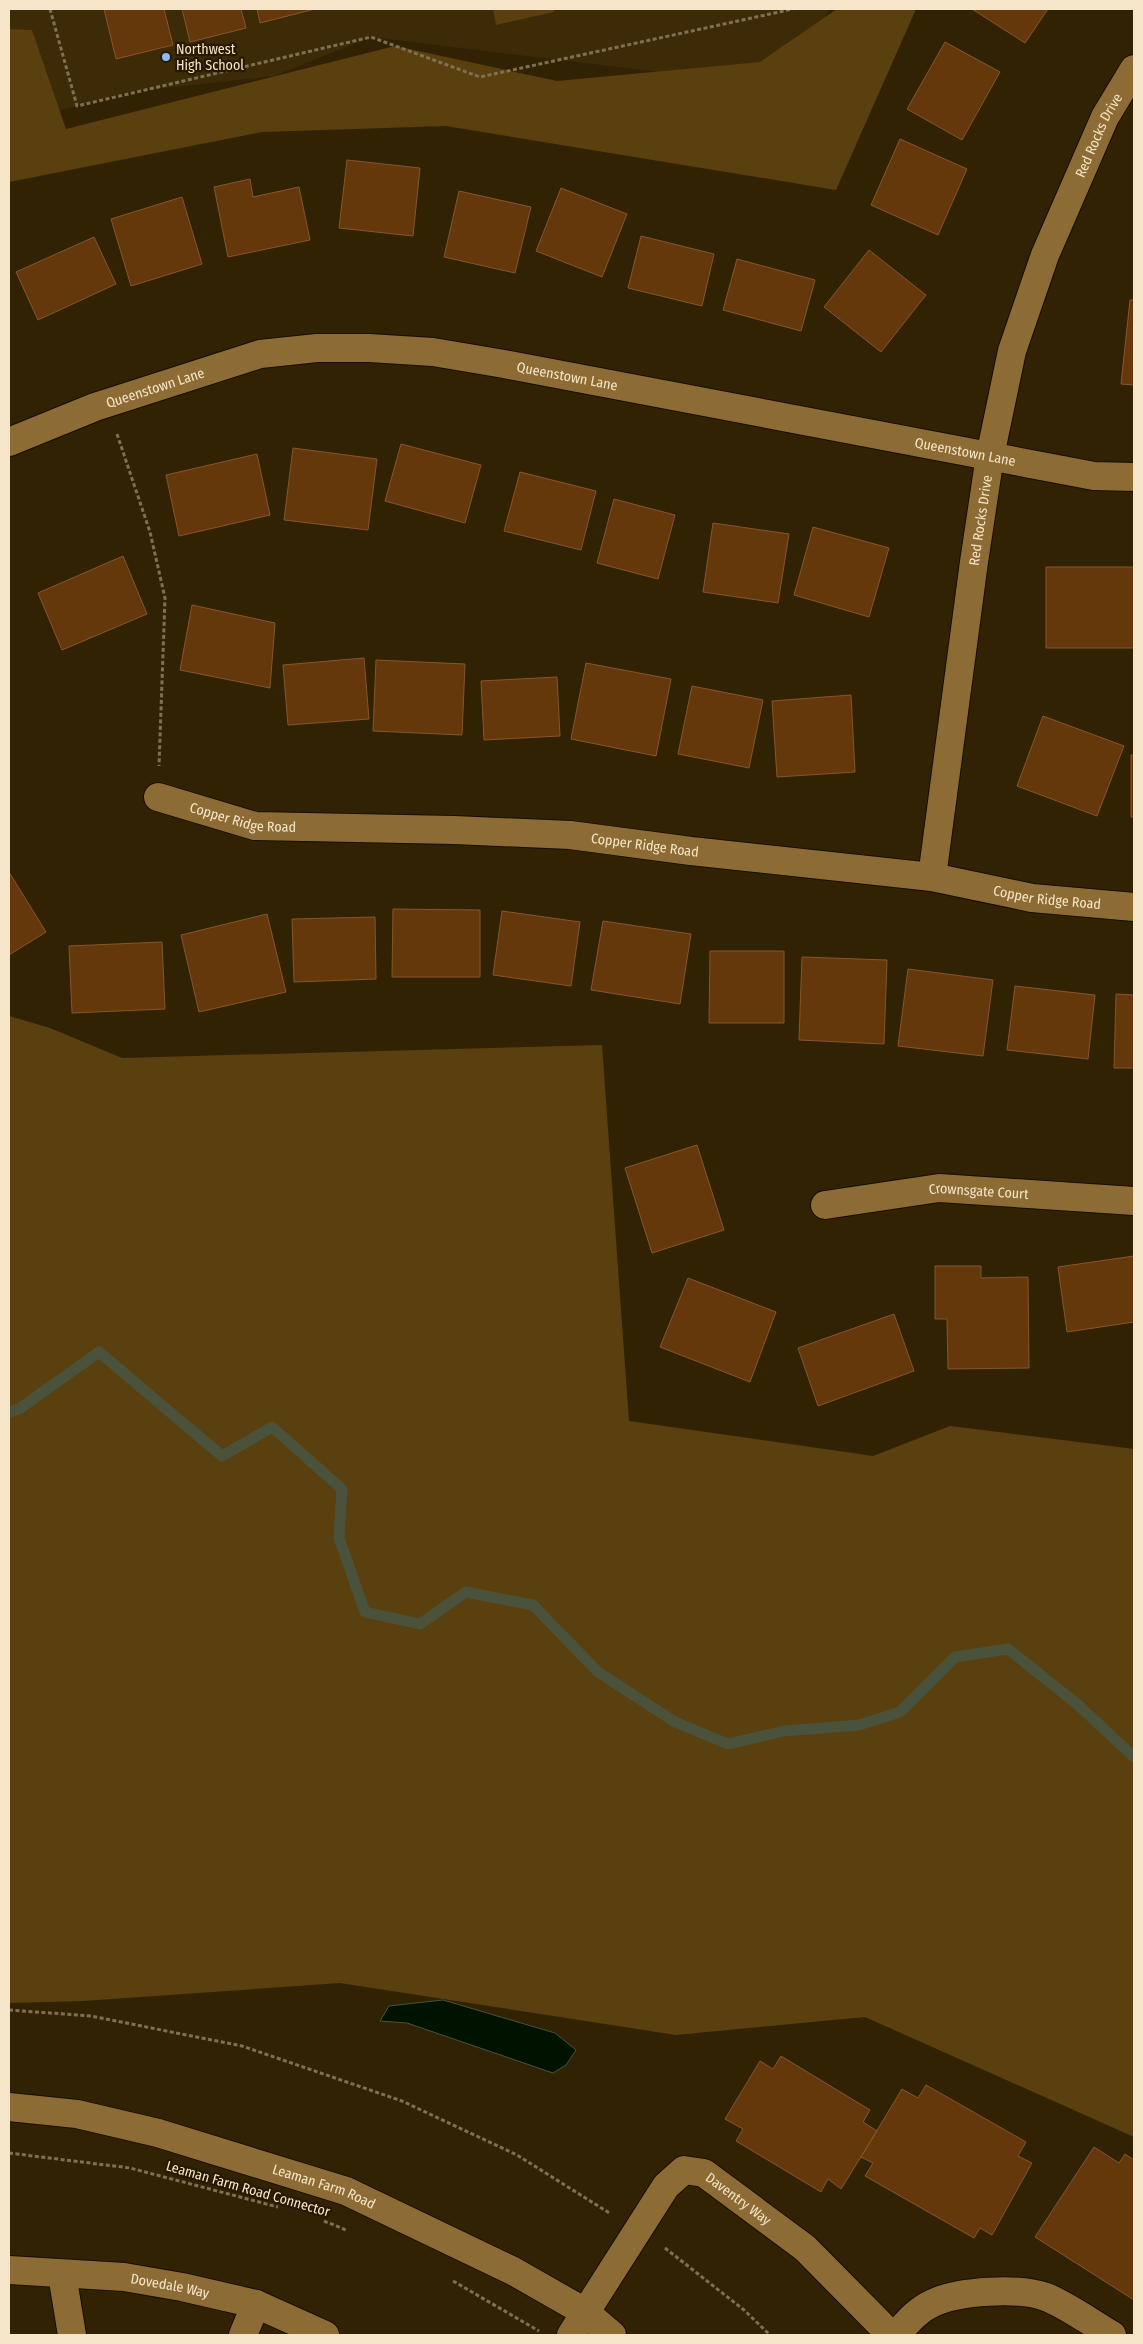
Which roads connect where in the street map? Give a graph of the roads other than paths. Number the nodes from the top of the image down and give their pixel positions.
1 (1134, 69) edge
2 (9, 442) edge
3 (990, 456) junction
4 (1134, 477) edge
5 (158, 796) road end
6 (932, 877) junction
7 (1134, 907) edge
8 (1134, 1200) edge
9 (825, 1206) dead end
10 (9, 2107) edge
11 (9, 2270) edge
12 (62, 2274) junction
13 (256, 2304) junction
14 (585, 2312) junction
15 (72, 2335) edge
16 (243, 2335) edge
17 (326, 2335) edge
18 (571, 2335) edge
19 (612, 2335) edge
20 (891, 2335) edge
21 (896, 2335) edge
22 (1112, 2335) edge

1 - 3 street, Red Rocks Drive
2 - 3 street, Queenstown Lane
3 - 4 street, Queenstown Lane
3 - 6 street, Red Rocks Drive
5 - 6 street, Copper Ridge Road
6 - 7 street, Copper Ridge Road
8 - 9 street, Crownsgate Court
10 - 14 street, Leaman Farm Road
11 - 12 street, Dovedale Way
12 - 13 street, Dovedale Way
12 - 15 street
13 - 16 street
13 - 17 street, Dovedale Way
14 - 18 street
14 - 19 street, Leaman Farm Road
14 - 20 street, Daventry Way
21 - 22 street

